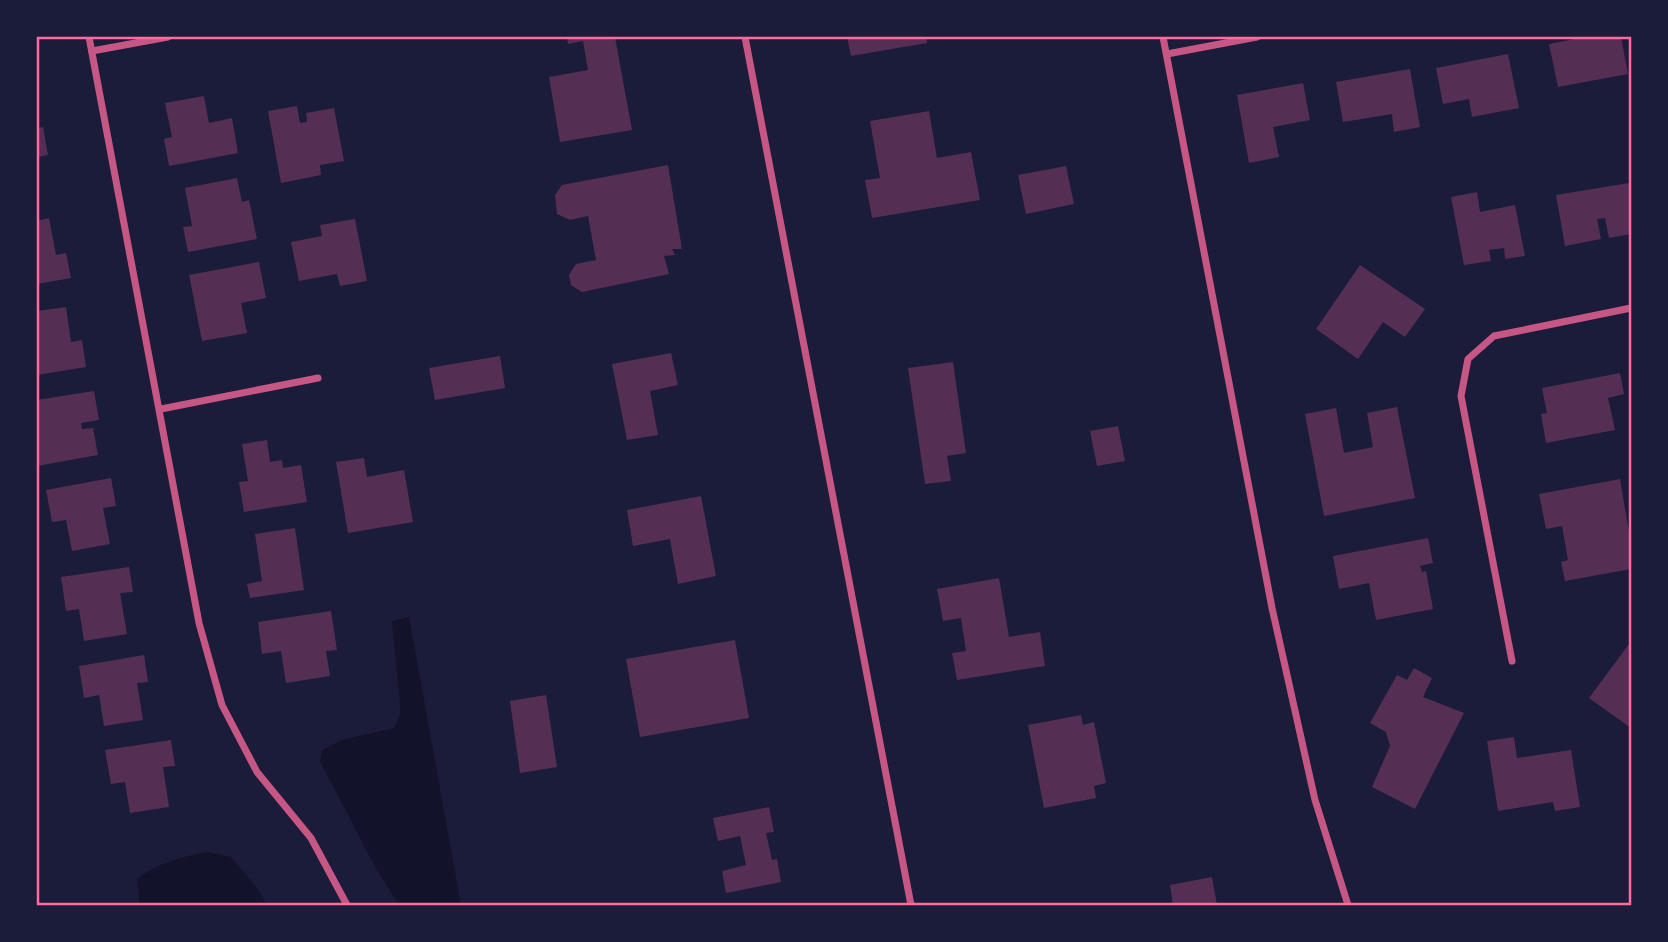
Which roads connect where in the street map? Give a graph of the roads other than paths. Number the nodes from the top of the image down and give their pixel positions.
1 (89, 37) edge
2 (168, 37) edge
3 (745, 37) edge
4 (1163, 37) edge
5 (1257, 37) edge
6 (92, 51) junction
7 (1167, 54) junction
8 (1631, 308) edge
9 (318, 377) dead end
10 (161, 410) junction
11 (1512, 661) dead end
12 (347, 905) edge
13 (911, 905) edge
14 (1348, 905) edge

1 - 6 street
2 - 6 street
3 - 13 street
4 - 7 street
5 - 7 street
6 - 10 street
7 - 14 street
8 - 11 street
9 - 10 street
10 - 12 street

